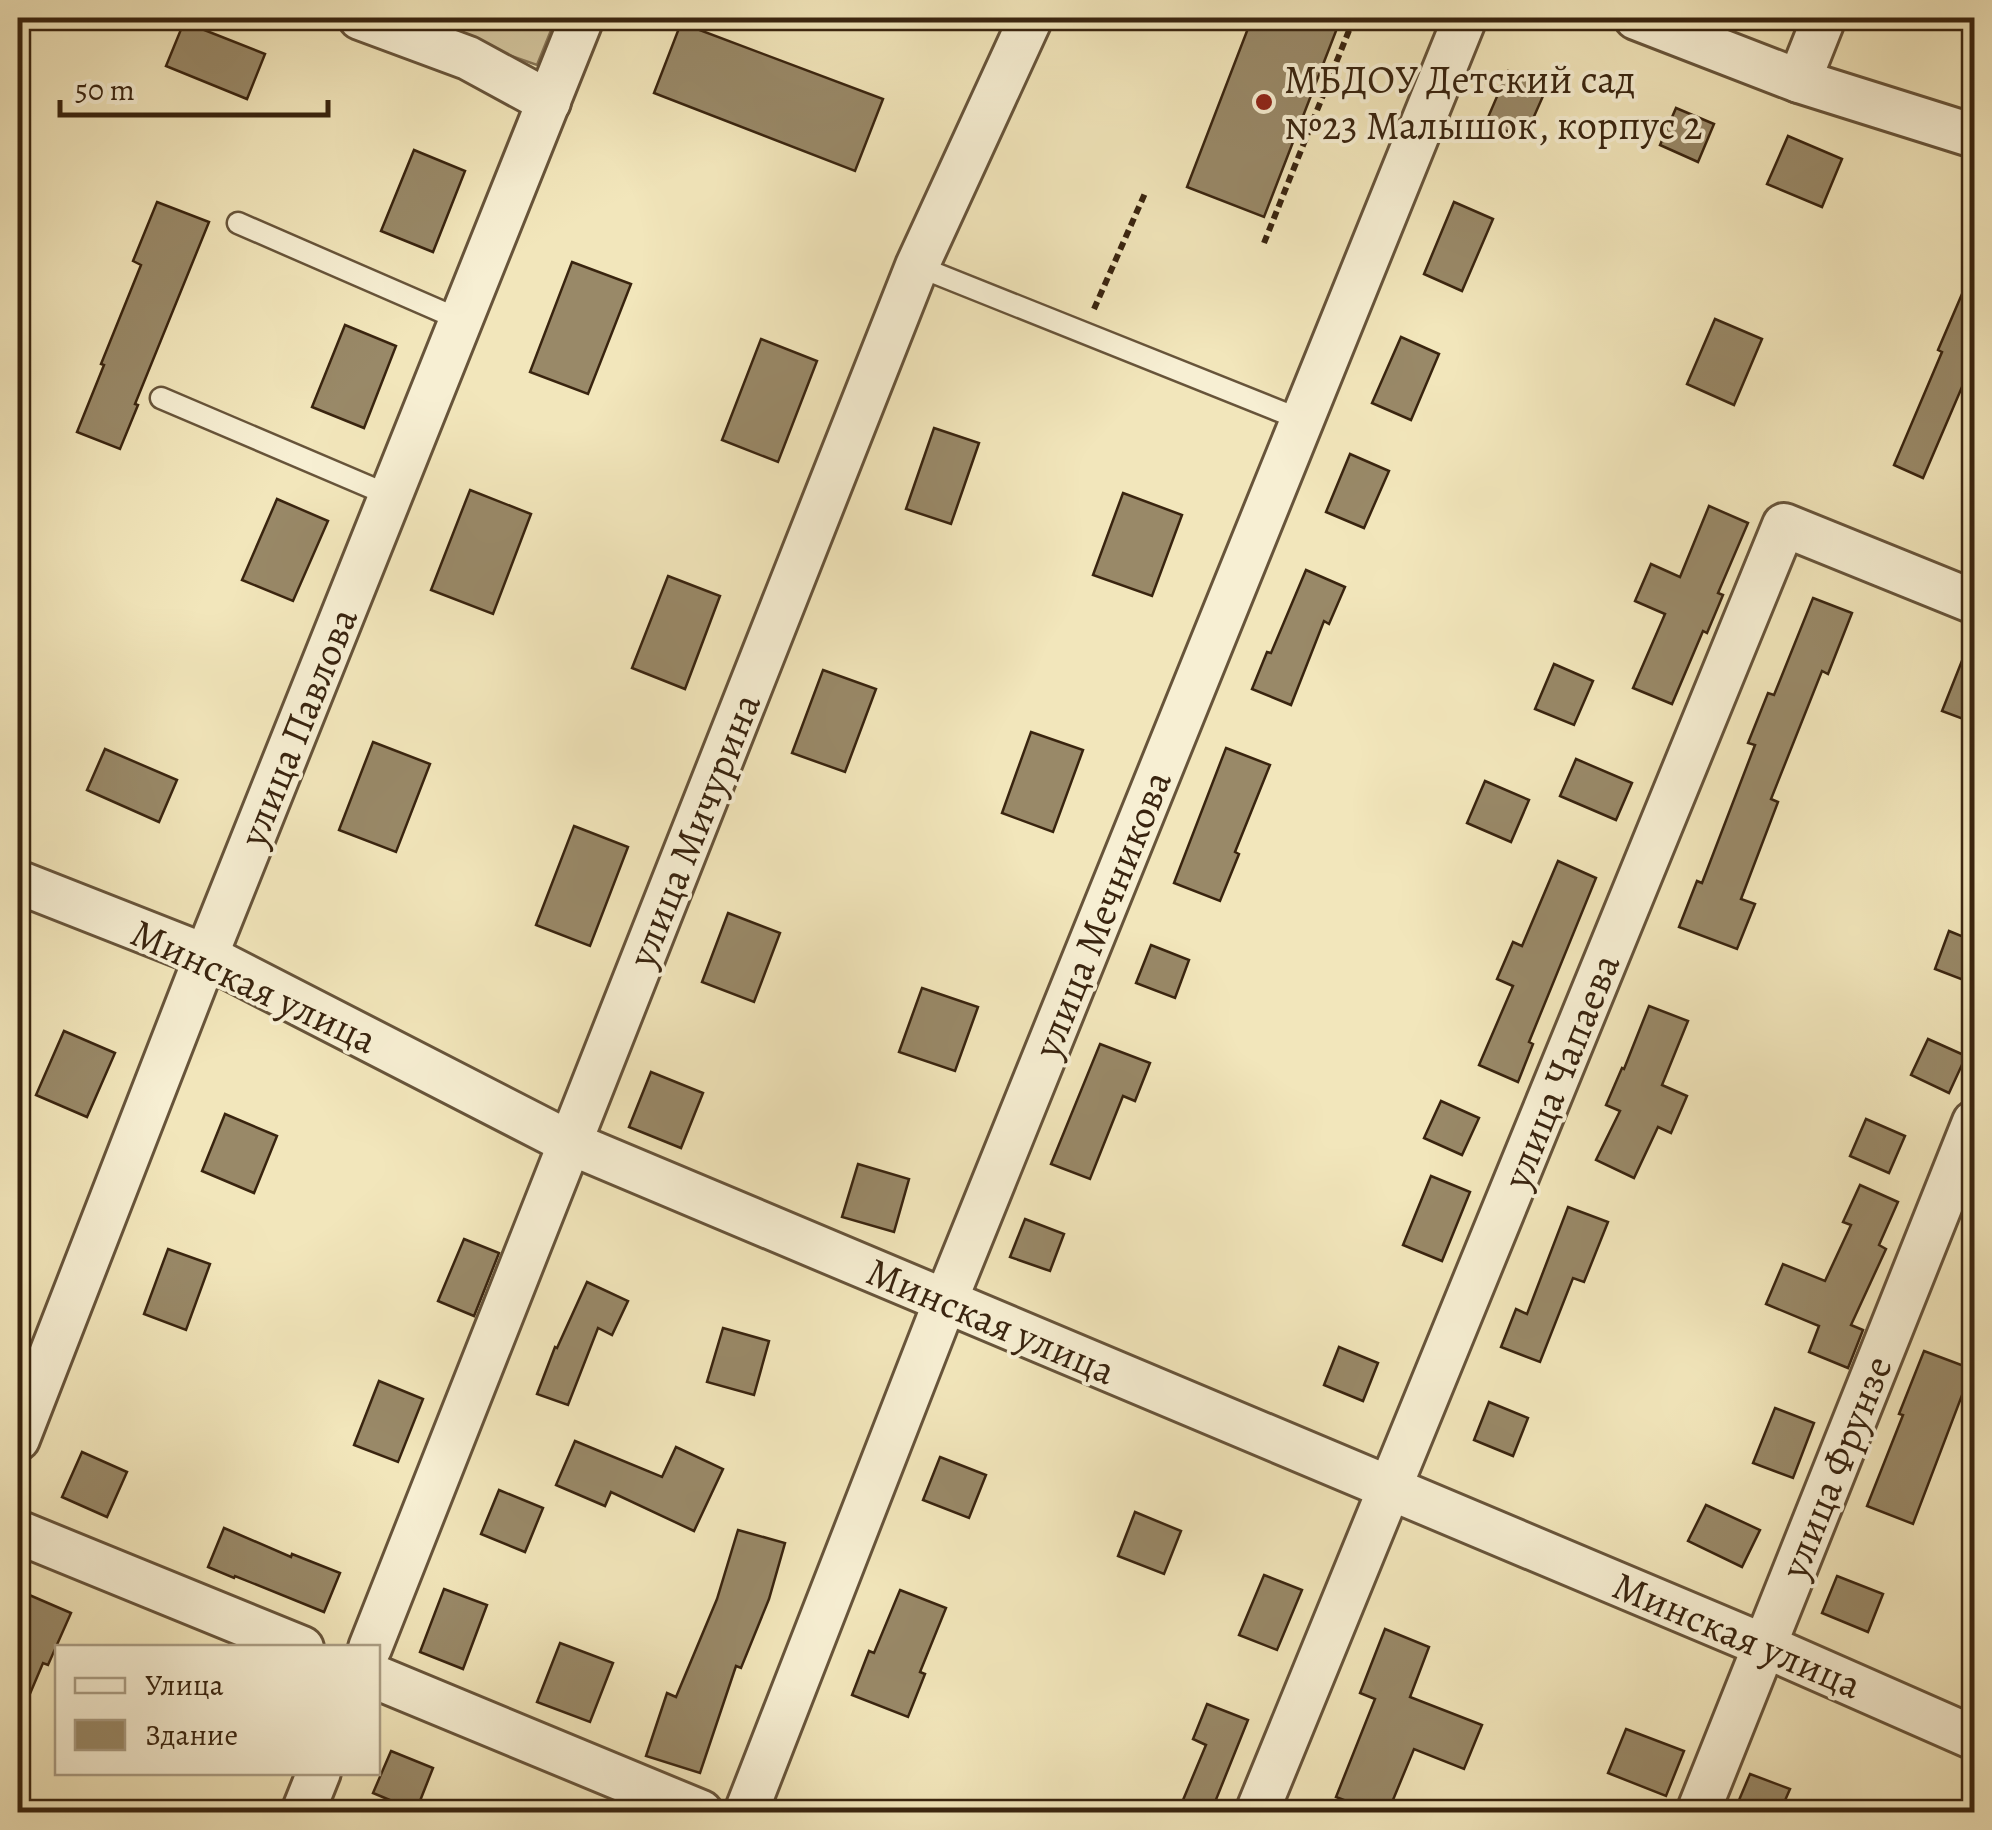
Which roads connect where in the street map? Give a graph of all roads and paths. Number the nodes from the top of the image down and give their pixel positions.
1 (360, 18) edge
2 (582, 18) edge
3 (1031, 18) edge
4 (1354, 18) edge
5 (1464, 18) edge
6 (1636, 18) edge
7 (1824, 18) edge
8 (1798, 81) junction
9 (549, 102) junction
10 (1974, 136) edge
11 (1146, 192) dead end
12 (238, 223) dead end
13 (1264, 243) dead end
14 (917, 266) junction
15 (461, 320) junction
16 (1083, 332) junction
17 (160, 398) dead end
18 (1302, 420) junction
19 (390, 496) junction
20 (1973, 599) edge
21 (18, 882) edge
22 (206, 956) junction
23 (1974, 1122) edge
24 (570, 1143) junction
25 (945, 1302) junction
26 (18, 1439) edge
27 (1390, 1488) junction
28 (18, 1532) edge
29 (295, 1645) edge
30 (371, 1645) edge
31 (1764, 1646) junction
32 (380, 1679) edge
33 (1974, 1738) edge
34 (319, 1775) edge
35 (303, 1812) edge
36 (701, 1812) edge
37 (746, 1812) edge
38 (1257, 1812) edge
39 (1698, 1812) edge

1 - 9 street
2 - 9 street, улица Павлова
3 - 14 street, улица Мичурина
4 - 13 path
5 - 18 street, улица Мечникова
6 - 8 street
7 - 8 street
8 - 10 street
9 - 15 street, улица Павлова
11 - 16 path
12 - 15 lane
14 - 16 lane
14 - 24 street, улица Мичурина
15 - 19 street, улица Павлова
16 - 18 lane
17 - 19 lane
18 - 25 street, улица Мечникова
19 - 22 street, улица Павлова
20 - 27 street, улица Чапаева
21 - 22 street, Минская улица
22 - 24 street, Минская улица
22 - 26 street, улица Павлова
23 - 31 street, улица Фрунзе
24 - 25 street, Минская улица
24 - 30 street, улица Мичурина
25 - 27 street, Минская улица
25 - 37 street, улица Мечникова
27 - 31 street, Минская улица
27 - 38 street, улица Чапаева
28 - 29 street
31 - 33 street, Минская улица
31 - 39 street, улица Фрунзе
32 - 36 street
34 - 35 street

